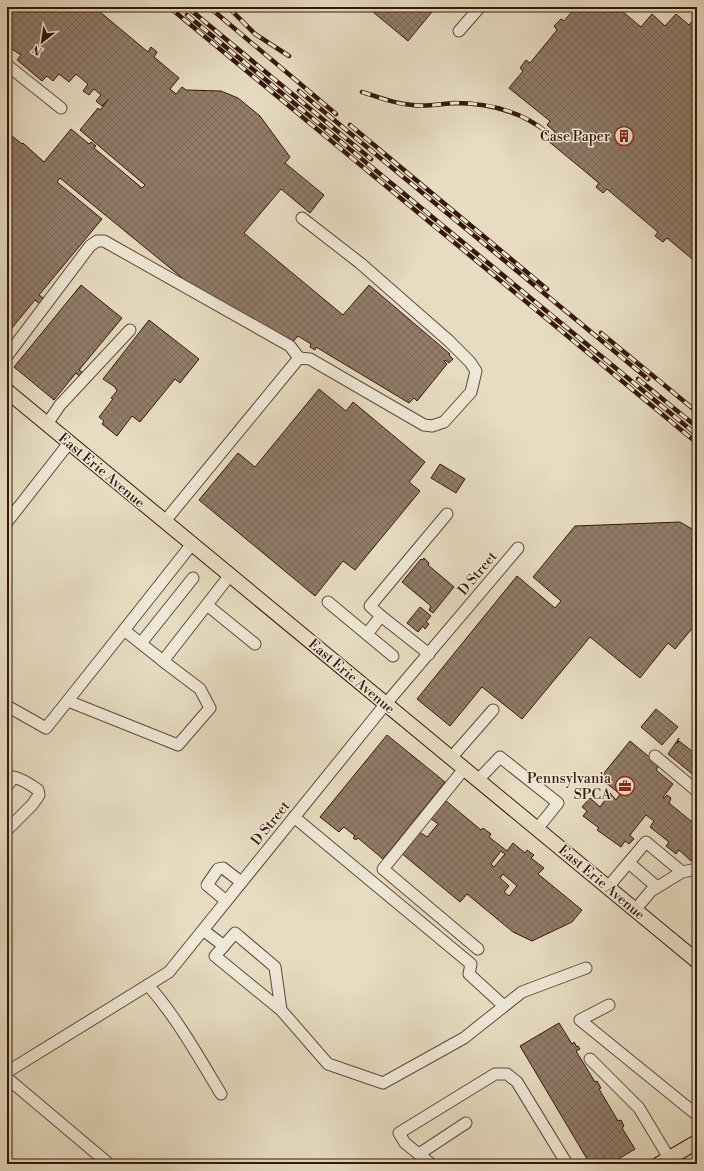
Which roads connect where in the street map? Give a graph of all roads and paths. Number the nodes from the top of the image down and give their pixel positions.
1 (480, 7) edge
2 (459, 31) dead end
3 (7, 64) edge
4 (61, 108) dead end
5 (302, 218) dead end
6 (130, 330) dead end
7 (7, 356) edge
8 (299, 358) junction
9 (7, 391) edge
10 (47, 424) junction
11 (69, 443) junction
12 (447, 514) dead end
13 (165, 521) junction
14 (7, 522) edge
15 (192, 544) junction
16 (518, 548) dead end
17 (230, 576) junction
18 (193, 578) dead end
19 (328, 602) dead end
20 (207, 605) junction
21 (381, 616) junction
22 (124, 630) junction
23 (367, 634) junction
24 (141, 643) junction
25 (255, 644) dead end
26 (429, 654) junction
27 (393, 656) dead end
28 (163, 661) junction
29 (68, 701) junction
30 (386, 704) junction
31 (7, 706) edge
32 (493, 710) dead end
33 (655, 756) dead end
34 (451, 758) junction
35 (464, 769) junction
36 (478, 780) junction
37 (7, 786) edge
38 (697, 791) edge
39 (294, 817) junction
40 (537, 829) junction
41 (7, 830) edge
42 (629, 863) junction
43 (697, 869) edge
44 (682, 872) junction
45 (241, 882) junction
46 (608, 887) junction
47 (657, 887) junction
48 (226, 901) junction
49 (635, 910) junction
50 (203, 930) junction
51 (224, 946) junction
52 (478, 949) dead end
53 (697, 961) edge
54 (586, 968) dead end
55 (148, 985) junction
56 (609, 1005) dead end
57 (504, 1006) junction
58 (281, 1010) junction
59 (590, 1059) dead end
60 (7, 1072) edge
61 (7, 1078) edge
62 (221, 1094) dead end
63 (697, 1115) edge
64 (466, 1123) dead end
65 (697, 1142) edge
66 (419, 1154) junction
67 (664, 1161) edge
68 (109, 1164) edge
69 (431, 1164) edge
70 (567, 1164) edge

1 - 2 street
3 - 4 street
5 - 8 street
6 - 10 street
7 - 8 street
8 - 13 street
9 - 10 main road, East Erie Avenue
10 - 11 main road, East Erie Avenue
11 - 13 main road, East Erie Avenue
11 - 14 street
12 - 21 street
13 - 15 main road, East Erie Avenue
15 - 17 main road, East Erie Avenue
15 - 22 street
16 - 26 street, D Street
17 - 20 street
17 - 30 main road, East Erie Avenue
18 - 24 street
19 - 23 street
20 - 25 street
20 - 28 street
21 - 23 street
21 - 26 street
22 - 24 street
22 - 29 street
23 - 27 street
24 - 28 street
26 - 30 street, D Street
28 - 29 street
29 - 31 street
30 - 34 main road, East Erie Avenue
30 - 39 street, D Street
32 - 34 street
33 - 38 street
34 - 35 main road, East Erie Avenue
35 - 36 main road, East Erie Avenue
35 - 52 street
36 - 40 main road, East Erie Avenue
36 - 40 street
37 - 41 street
39 - 45 street, D Street
39 - 57 street
40 - 46 main road, East Erie Avenue
42 - 44 street
42 - 46 street
42 - 47 street
43 - 44 street
44 - 47 street
45 - 48 street, D Street
45 - 48 street
46 - 49 main road, East Erie Avenue
47 - 49 street
48 - 50 street, D Street
49 - 53 main road, East Erie Avenue
50 - 51 street
50 - 55 street, D Street
51 - 58 street
51 - 58 street
54 - 57 street
55 - 60 street, D Street
55 - 62 street
56 - 63 street
57 - 58 street
59 - 67 street
61 - 68 street
64 - 66 street
65 - 67 main road
66 - 69 street
66 - 70 street

